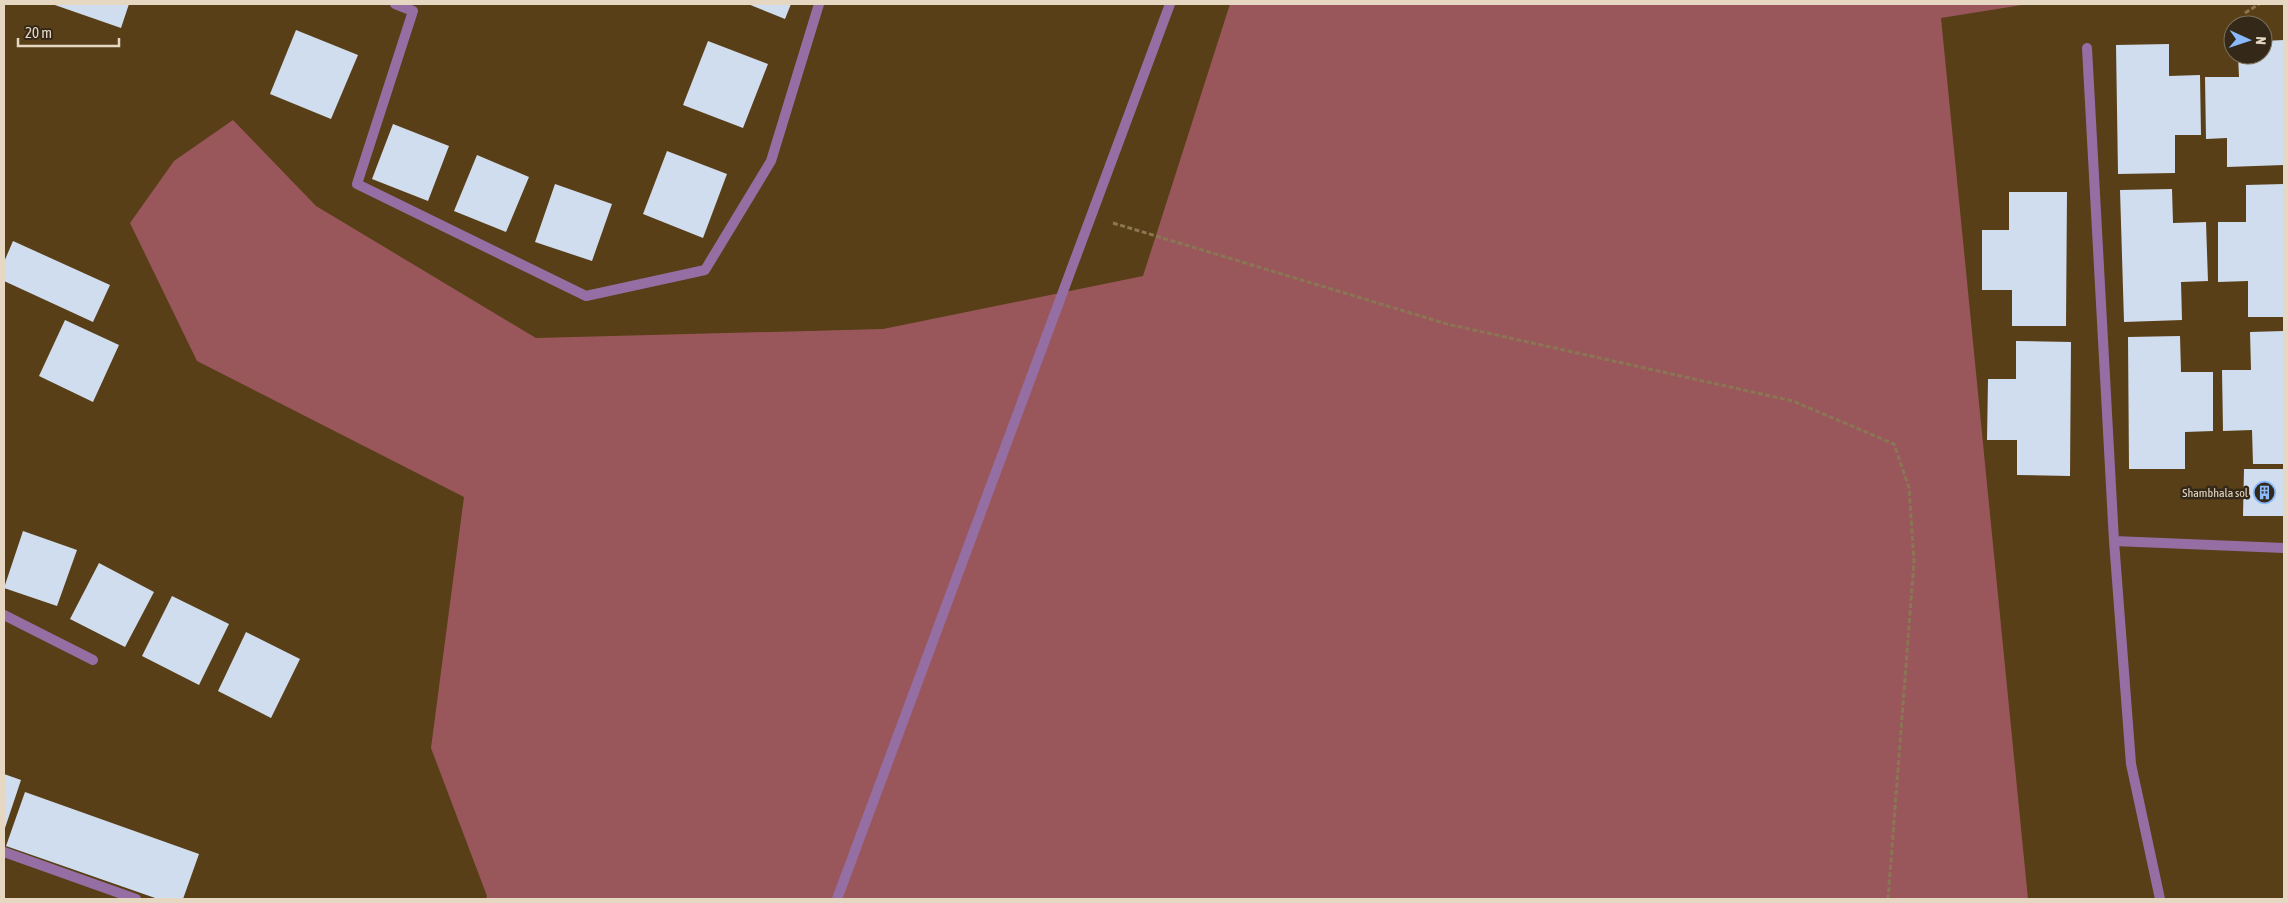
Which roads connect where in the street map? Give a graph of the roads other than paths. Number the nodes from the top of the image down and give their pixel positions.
1 (395, 4) edge
2 (819, 4) edge
3 (1170, 4) edge
4 (2086, 48) dead end
5 (2114, 542) junction
6 (2284, 548) edge
7 (4, 615) edge
8 (93, 660) dead end
9 (4, 852) edge
10 (136, 899) edge
11 (837, 899) edge
12 (2160, 899) edge

1 - 2 street
3 - 11 street
4 - 5 street
5 - 6 street
5 - 12 street
7 - 8 street
9 - 10 street

